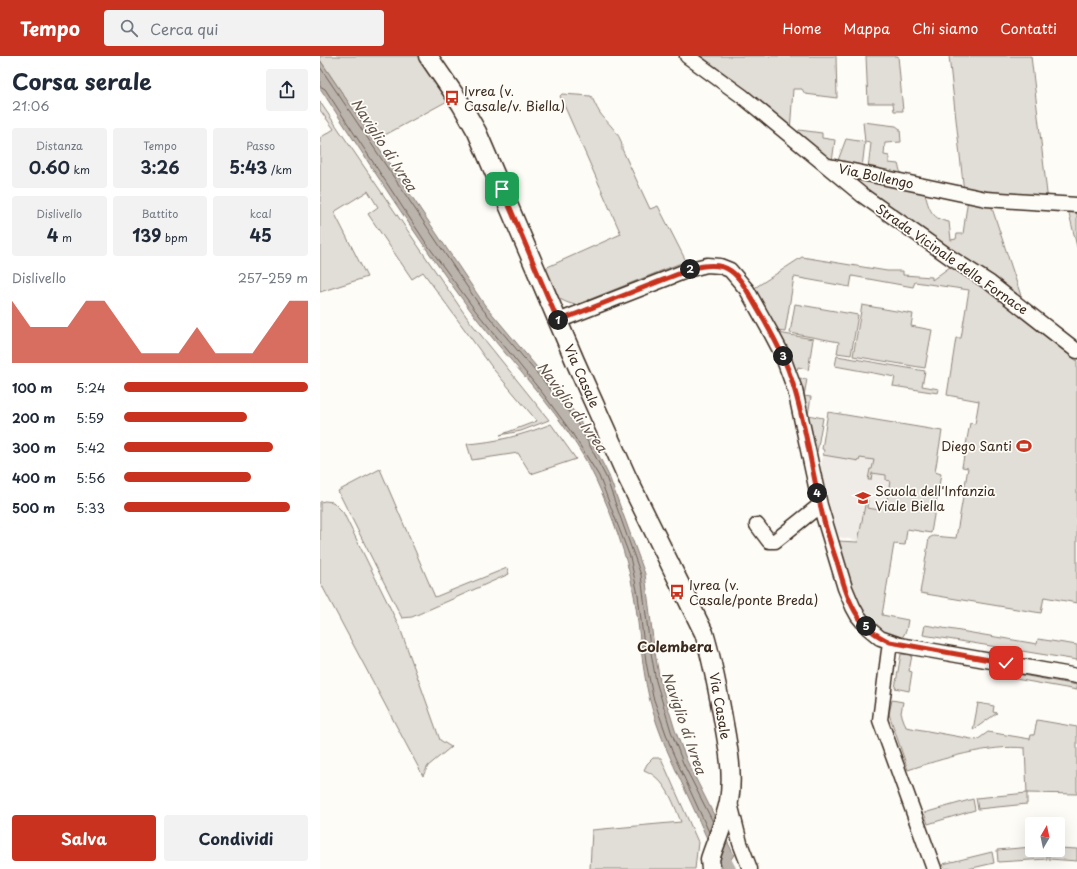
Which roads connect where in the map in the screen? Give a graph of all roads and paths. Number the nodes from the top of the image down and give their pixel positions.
1 (428, 56) edge
2 (687, 56) edge
3 (827, 166) junction
4 (1077, 206) edge
5 (558, 321) junction
6 (1077, 351) edge
7 (820, 505) junction
8 (757, 525) dead end
9 (890, 642) junction
10 (1077, 676) edge
11 (727, 806) junction
12 (710, 864) edge
13 (750, 869) edge
14 (934, 869) edge

1 - 5 main road, Via Casale
2 - 3 street, Via Bollengo
3 - 4 street, Via Bollengo
3 - 6 street, Strada Vicinale della Fornace
5 - 7 street
5 - 11 main road, Via Casale
7 - 8 street
7 - 9 street
9 - 10 street
9 - 14 street
11 - 12 main road
11 - 13 street, Via Casale

